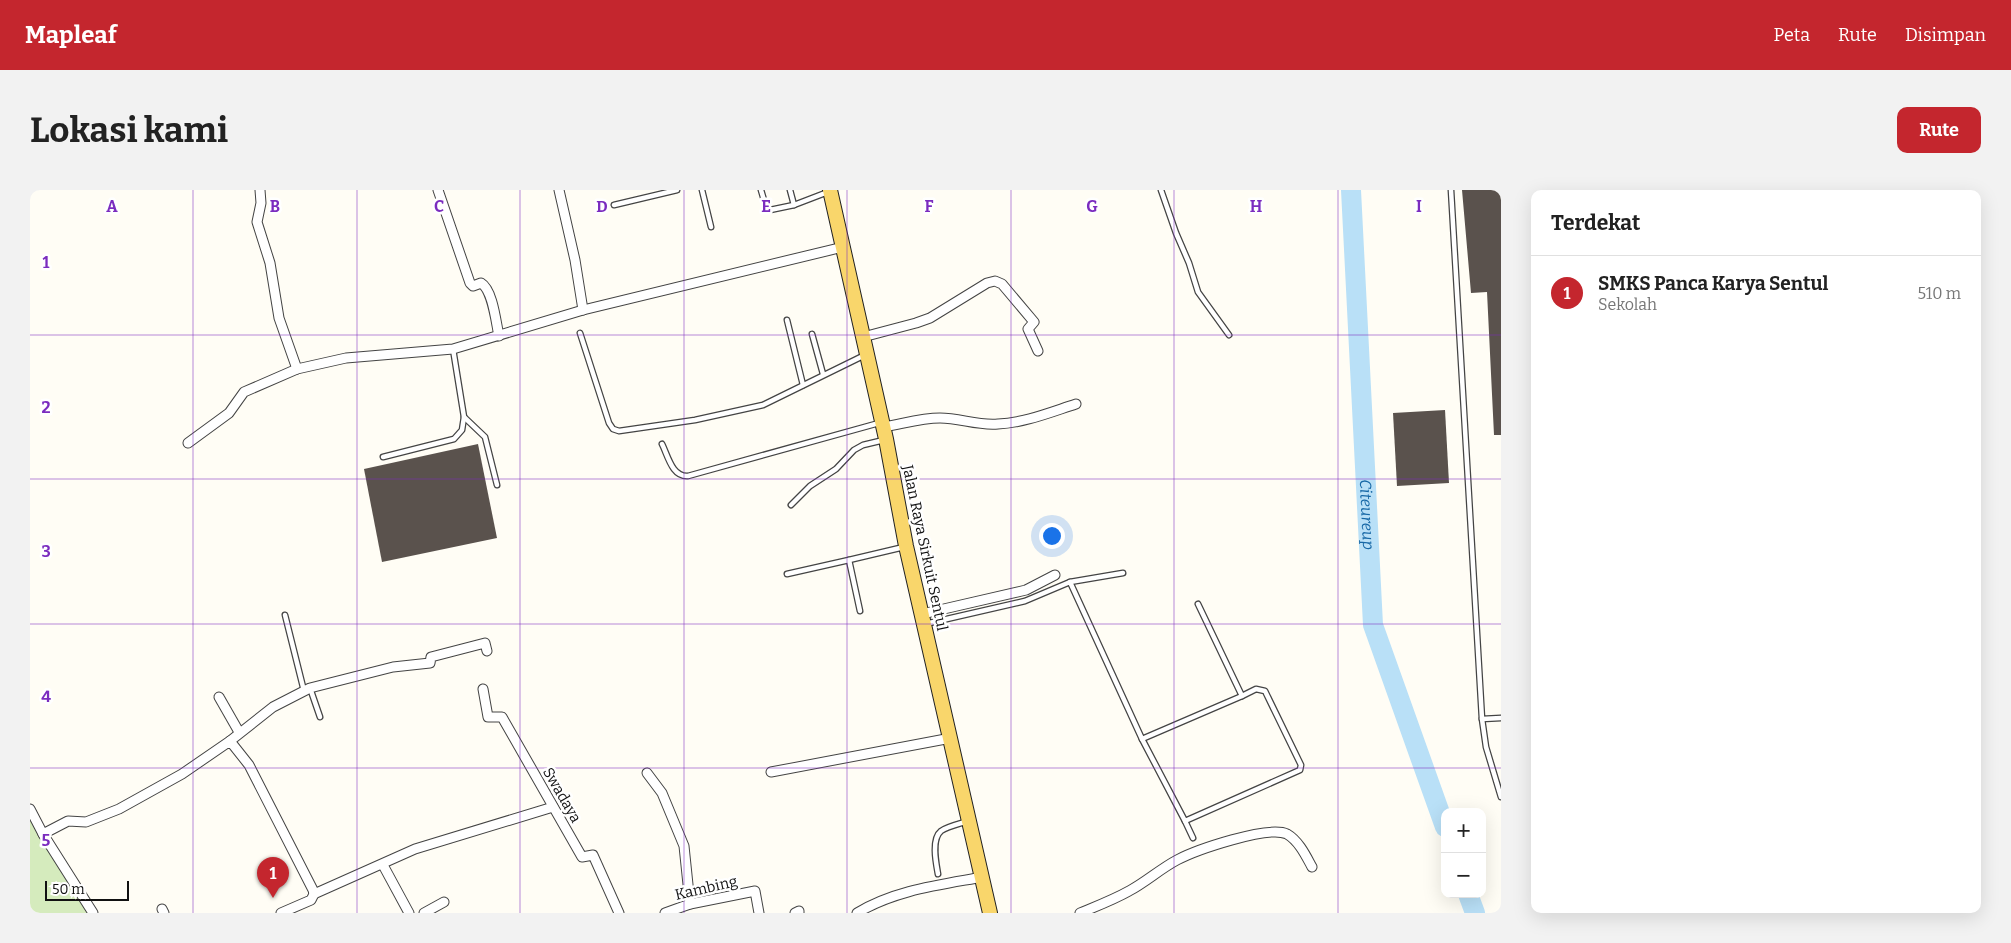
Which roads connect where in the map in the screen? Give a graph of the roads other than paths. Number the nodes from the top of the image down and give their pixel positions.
1 (260, 190) edge
2 (438, 190) edge
3 (559, 190) edge
4 (677, 190) edge
5 (702, 190) edge
6 (761, 190) edge
7 (790, 190) edge
8 (1161, 190) edge
9 (1451, 190) edge
10 (830, 191) edge
11 (794, 204) junction
12 (614, 205) dead end
13 (711, 227) dead end
14 (843, 247) junction
15 (583, 310) junction
16 (787, 320) dead end
17 (580, 333) dead end
18 (812, 334) dead end
19 (1229, 335) dead end
20 (499, 336) junction
21 (863, 337) junction
22 (453, 349) junction
23 (1038, 351) dead end
24 (867, 354) junction
25 (297, 369) junction
26 (822, 374) junction
27 (802, 385) junction
28 (1076, 404) dead end
29 (464, 417) junction
30 (883, 430) junction
31 (188, 443) dead end
32 (662, 444) dead end
33 (383, 457) dead end
34 (497, 486) dead end
35 (791, 505) dead end
36 (906, 546) junction
37 (849, 560) junction
38 (1123, 573) dead end
39 (788, 574) dead end
40 (1055, 575) dead end
41 (1070, 582) junction
42 (1198, 604) dead end
43 (860, 612) dead end
44 (285, 615) dead end
45 (923, 619) junction
46 (488, 651) dead end
47 (307, 689) junction
48 (483, 689) dead end
49 (1242, 696) junction
50 (219, 697) dead end
51 (320, 717) dead end
52 (1501, 718) edge
53 (1482, 719) junction
54 (239, 732) junction
55 (951, 738) junction
56 (1142, 740) junction
57 (230, 741) junction
58 (771, 772) dead end
59 (647, 773) dead end
60 (1501, 797) edge
61 (554, 808) junction
62 (30, 809) edge
63 (970, 820) junction
64 (1185, 822) junction
65 (43, 834) junction
66 (1193, 838) dead end
67 (383, 864) junction
68 (1312, 867) dead end
69 (938, 874) dead end
70 (983, 877) junction
71 (314, 894) junction
72 (444, 902) dead end
73 (690, 904) junction
74 (93, 913) edge
75 (281, 913) edge
76 (409, 913) edge
77 (424, 913) edge
78 (619, 913) edge
79 (664, 913) edge
80 (759, 913) edge
81 (795, 913) edge
82 (798, 913) edge
83 (857, 913) edge
84 (990, 913) edge
85 (1080, 913) edge

1 - 25 street
2 - 20 street
3 - 15 street
4 - 12 lane
5 - 13 lane
6 - 11 lane
7 - 11 lane
8 - 19 lane
9 - 53 lane
10 - 11 lane
10 - 14 main road, Jalan Raya Sirkuit Sentul
14 - 15 street
14 - 21 main road, Jalan Raya Sirkuit Sentul
15 - 20 street
16 - 27 lane
17 - 27 lane
18 - 26 lane
20 - 22 street
21 - 23 street
21 - 24 main road, Jalan Raya Sirkuit Sentul
22 - 25 street
22 - 29 lane
24 - 26 lane
24 - 30 main road, Jalan Raya Sirkuit Sentul
25 - 31 street
26 - 27 lane
28 - 30 street
29 - 33 lane
29 - 34 lane
30 - 32 lane
30 - 35 lane
30 - 36 main road, Jalan Raya Sirkuit Sentul
36 - 37 lane
36 - 45 main road, Jalan Raya Sirkuit Sentul
37 - 39 lane
37 - 43 lane
38 - 41 lane
40 - 45 street
41 - 45 lane
41 - 56 lane
42 - 49 lane
44 - 47 lane
45 - 55 main road, Jalan Raya Sirkuit Sentul
46 - 47 street
47 - 51 lane
47 - 54 street
48 - 61 street, Swadaya
49 - 56 lane
49 - 64 lane
50 - 54 street
52 - 53 lane
53 - 60 lane
54 - 57 street
55 - 58 street
55 - 63 main road, Jalan Raya Sirkuit Sentul
56 - 64 lane
57 - 65 street
57 - 71 street
59 - 73 street
61 - 67 street
61 - 78 street, Swadaya
62 - 65 street
63 - 69 lane
63 - 70 main road, Jalan Raya Sirkuit Sentul
64 - 66 lane
65 - 74 street
67 - 71 street
67 - 76 street
68 - 85 street
70 - 83 street
70 - 84 main road, Jalan Raya Sirkuit Sentul
71 - 75 street
72 - 77 street
73 - 79 street, Kambing
73 - 80 street, Kambing
81 - 82 street

